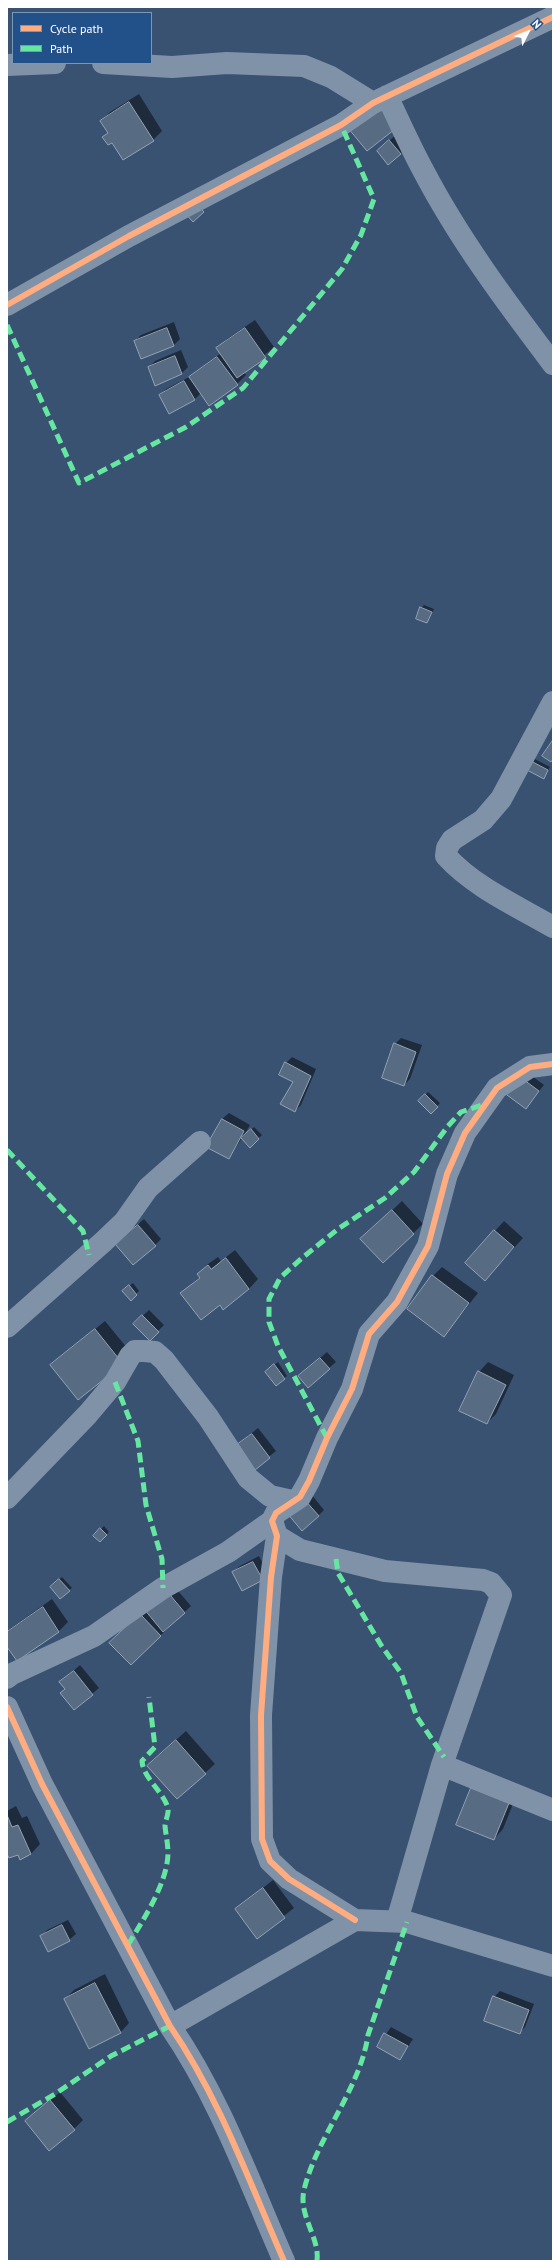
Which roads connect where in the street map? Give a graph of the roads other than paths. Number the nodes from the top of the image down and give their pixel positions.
1 (553, 17) edge
2 (31, 64) edge
3 (120, 64) edge
4 (7, 65) edge
5 (380, 100) junction
6 (7, 305) edge
7 (553, 364) edge
8 (553, 702) edge
9 (553, 927) edge
10 (553, 1064) edge
11 (200, 1142) dead end
12 (7, 1327) edge
13 (7, 1498) edge
14 (292, 1501) junction
15 (275, 1529) junction
16 (7, 1678) edge
17 (7, 1707) edge
18 (442, 1765) junction
19 (553, 1810) edge
20 (355, 1920) junction
21 (398, 1921) junction
22 (553, 1966) edge
23 (170, 2026) junction
24 (284, 2261) edge

1 - 5 street
2 - 4 street
3 - 5 street
5 - 6 street
5 - 7 street
8 - 9 street
10 - 14 street
11 - 12 street
13 - 14 street
14 - 15 street
15 - 16 street
15 - 18 street
15 - 20 street
17 - 23 street
18 - 19 street
18 - 21 street
20 - 21 street
20 - 23 street
21 - 22 street
23 - 24 street

